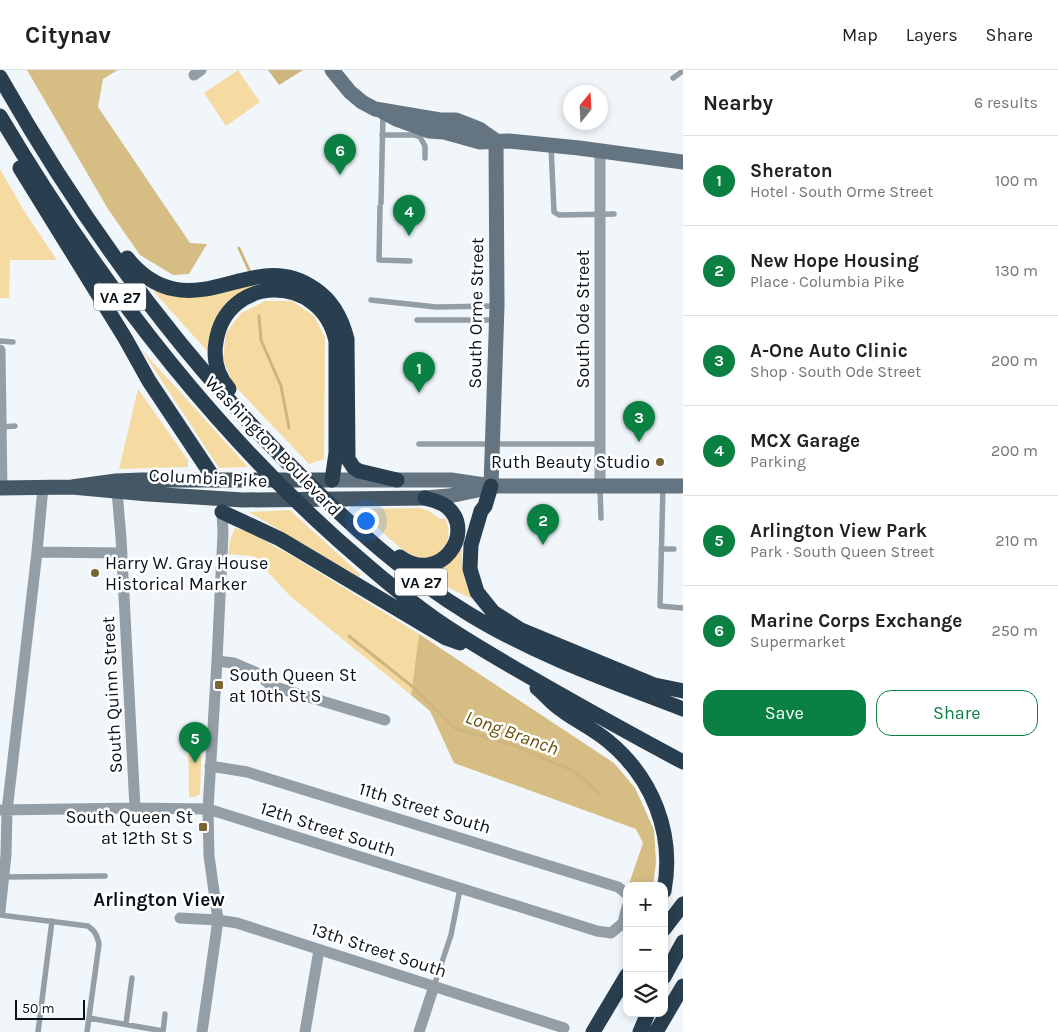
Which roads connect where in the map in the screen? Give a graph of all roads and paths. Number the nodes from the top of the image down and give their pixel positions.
1 (332, 70) edge
2 (683, 71) edge
3 (0, 77) edge
4 (673, 78) dead end
5 (383, 112) junction
6 (0, 116) edge
7 (0, 132) edge
8 (382, 135) junction
9 (496, 141) junction
10 (551, 145) junction
11 (600, 151) junction
12 (425, 158) dead end
13 (683, 162) edge
14 (70, 191) junction
15 (600, 214) junction
16 (614, 214) dead end
17 (410, 261) dead end
18 (371, 300) dead end
19 (496, 313) junction
20 (417, 320) dead end
21 (0, 341) edge
22 (13, 342) dead end
23 (0, 350) edge
24 (0, 382) edge
25 (15, 426) dead end
26 (1, 427) junction
27 (1, 442) edge
28 (492, 443) junction
29 (419, 444) dead end
30 (600, 444) junction
31 (288, 464) junction
32 (215, 480) junction
33 (332, 480) junction
34 (397, 480) junction
35 (72, 486) junction
36 (491, 486) junction
37 (664, 486) junction
38 (683, 486) edge
39 (43, 487) junction
40 (600, 487) junction
41 (1, 488) edge
42 (116, 491) junction
43 (425, 498) junction
44 (221, 505) junction
45 (338, 512) junction
46 (601, 518) dead end
47 (674, 549) dead end
48 (661, 550) junction
49 (37, 552) junction
50 (122, 553) junction
51 (683, 608) edge
52 (513, 638) junction
53 (485, 651) junction
54 (217, 661) junction
55 (520, 672) junction
56 (654, 685) junction
57 (683, 691) edge
58 (683, 709) edge
59 (385, 720) dead end
60 (682, 762) edge
61 (210, 766) junction
62 (135, 808) junction
63 (208, 809) junction
64 (3, 810) edge
65 (105, 876) dead end
66 (4, 877) junction
67 (665, 882) edge
68 (460, 889) junction
69 (623, 891) edge
70 (683, 904) edge
71 (0, 913) edge
72 (180, 918) dead end
73 (218, 920) junction
74 (52, 922) junction
75 (623, 923) edge
76 (666, 927) edge
77 (683, 942) edge
78 (319, 950) junction
79 (667, 972) edge
80 (132, 978) dead end
81 (623, 982) edge
82 (434, 986) junction
83 (683, 986) edge
84 (623, 995) edge
85 (165, 1014) dead end
86 (646, 1017) edge
87 (89, 1018) junction
88 (126, 1024) junction
89 (564, 1028) dead end
90 (596, 1028) edge
91 (163, 1031) edge
92 (38, 1032) edge
93 (88, 1032) edge
94 (202, 1032) edge
95 (304, 1032) edge
96 (419, 1032) edge
97 (640, 1032) edge
98 (656, 1032) edge

1 - 5 street
2 - 4 lane
3 - 14 highway, Washington Boulevard / VA 27
5 - 8 lane
5 - 9 street
6 - 53 highway, Washington Boulevard / VA 27
7 - 32 highway
8 - 12 lane
8 - 17 lane
9 - 10 street
9 - 19 street, South Orme Street
10 - 11 street
10 - 15 lane
11 - 13 street
11 - 15 street, South Ode Street
14 - 31 highway, Washington Boulevard / VA 27
14 - 34 highway
15 - 16 lane
15 - 30 street, South Ode Street
18 - 19 lane
19 - 20 lane
19 - 28 street, South Orme Street
21 - 22 lane
23 - 24 street
24 - 26 street
25 - 26 lane
26 - 27 street
27 - 41 street
28 - 29 lane
28 - 30 lane
28 - 36 street, South Orme Street
30 - 40 street, South Ode Street
31 - 33 highway
31 - 45 highway, Washington Boulevard / VA 27
32 - 33 main road, Columbia Pike
32 - 35 main road, Columbia Pike
32 - 44 main road
33 - 34 street, Columbia Pike
34 - 36 street, Columbia Pike
35 - 39 main road, Columbia Pike
35 - 42 main road, Columbia Pike
36 - 40 street, Columbia Pike
36 - 43 street, Columbia Pike
36 - 56 highway
37 - 38 street, Columbia Pike
37 - 40 street, Columbia Pike
37 - 48 lane
39 - 41 main road, Columbia Pike
39 - 49 street
40 - 46 lane
42 - 44 main road, Columbia Pike
42 - 50 street, South Quinn Street
43 - 44 main road, Columbia Pike
43 - 45 highway
44 - 53 highway
44 - 54 street
45 - 52 highway, Washington Boulevard / VA 27
47 - 48 lane
48 - 51 lane
49 - 50 street
49 - 64 street
50 - 62 street, South Quinn Street
52 - 56 highway, VA 27
52 - 58 highway
53 - 55 highway, Washington Boulevard / VA 27
54 - 59 street
54 - 61 street
55 - 60 highway, Washington Boulevard / VA 27
55 - 67 highway
56 - 57 highway, VA 27
61 - 63 street
61 - 69 street, 11th Street South
62 - 63 street, 12th Street South
62 - 64 street, 12th Street South
63 - 68 street, 12th Street South
63 - 73 street
64 - 66 street
65 - 66 lane
66 - 71 street
68 - 75 street, 12th Street South
68 - 82 lane
70 - 76 highway
71 - 74 lane
72 - 73 street, 13th Street South
73 - 78 street, 13th Street South
73 - 94 street
74 - 87 lane
74 - 92 lane
77 - 79 highway
78 - 82 street, 13th Street South
78 - 95 street
80 - 88 lane
81 - 90 highway
82 - 89 street, 13th Street South
82 - 96 street
83 - 98 highway
84 - 90 highway
85 - 91 lane
86 - 97 highway
87 - 88 lane
87 - 93 lane
88 - 91 lane

